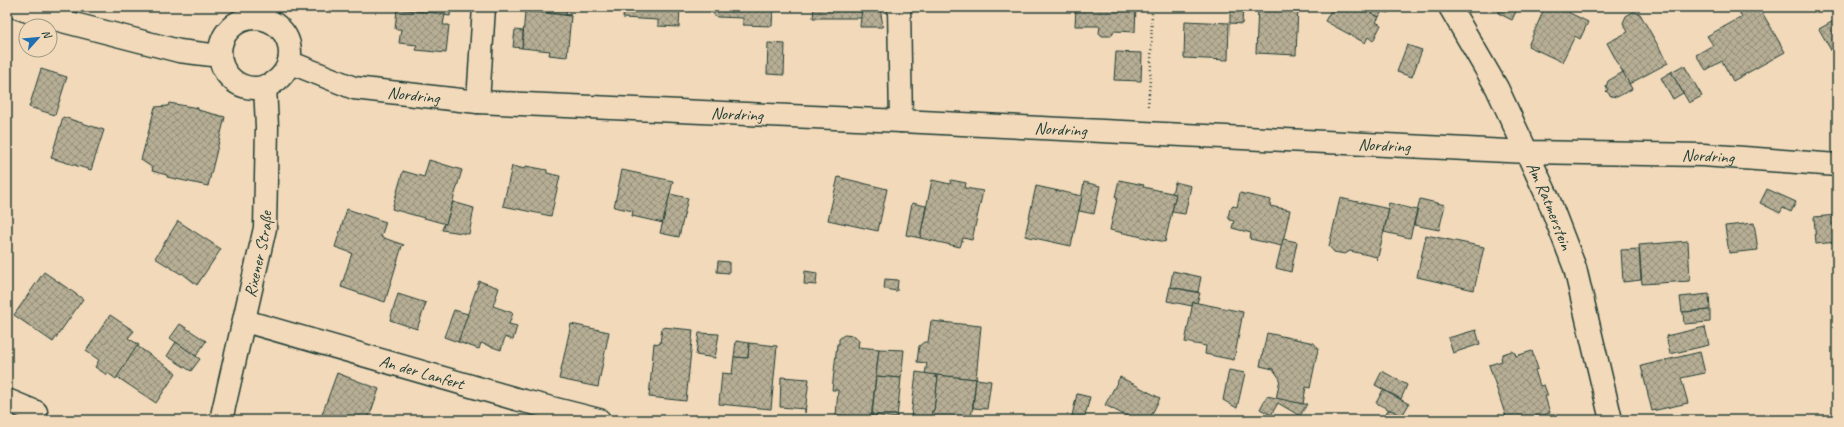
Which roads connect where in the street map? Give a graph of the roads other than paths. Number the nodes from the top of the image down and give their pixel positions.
1 (16, 7) edge
2 (484, 7) edge
3 (899, 7) edge
4 (1450, 7) edge
5 (238, 14) edge
6 (220, 56) junction
7 (289, 62) junction
8 (265, 86) junction
9 (478, 102) junction
10 (901, 121) junction
11 (1527, 152) junction
12 (1837, 165) edge
13 (245, 321) junction
14 (7, 400) edge
15 (36, 412) dead end
16 (221, 420) edge
17 (599, 420) edge
18 (1610, 420) edge

1 - 6 street
2 - 9 street
3 - 10 street
4 - 11 street, Am Ratmerstein
5 - 6 street
5 - 7 street
6 - 8 street
7 - 8 street
7 - 9 street, Nordring
8 - 13 street, Rixener Straße
9 - 10 street, Nordring
10 - 11 street, Nordring
11 - 12 street, Nordring
11 - 18 street, Am Ratmerstein
13 - 16 street, Rixener Straße
13 - 17 street, An der Lanfert
14 - 15 street

